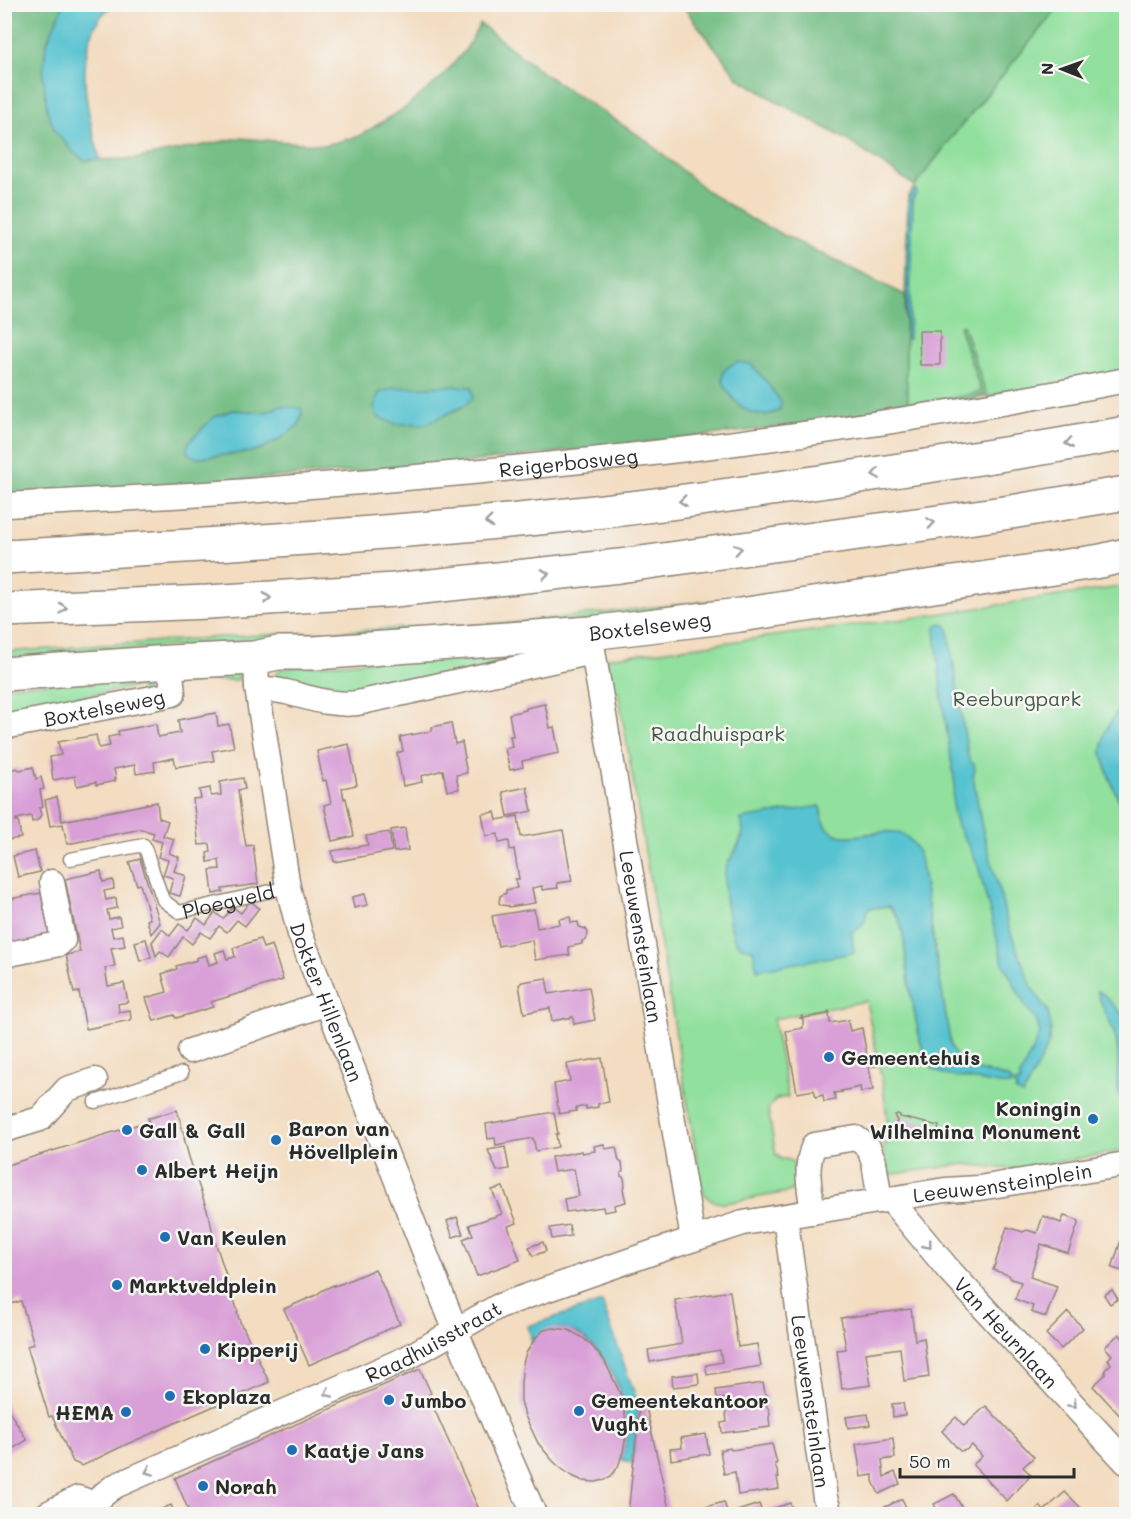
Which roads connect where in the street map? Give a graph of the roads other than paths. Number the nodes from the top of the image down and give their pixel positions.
1 (1126, 380) edge
2 (1126, 433) edge
3 (1126, 493) edge
4 (4, 505) edge
5 (1126, 555) edge
6 (4, 557) edge
7 (4, 610) edge
8 (591, 642) junction
9 (170, 662) junction
10 (257, 672) junction
11 (4, 674) edge
12 (4, 727) edge
13 (69, 859) dead end
14 (52, 882) dead end
15 (288, 887) junction
16 (4, 955) edge
17 (327, 1003) junction
18 (186, 1062) joint
19 (95, 1091) joint
20 (4, 1130) edge
21 (1126, 1164) edge
22 (885, 1200) junction
23 (813, 1212) junction
24 (785, 1217) junction
25 (693, 1239) junction
26 (456, 1331) junction
27 (1126, 1462) edge
28 (94, 1509) edge
29 (47, 1515) edge
30 (534, 1515) edge
31 (831, 1515) edge

1 - 4 street, Reigerbosweg
2 -> 6 main road
7 -> 3 main road
5 - 8 main road, Boxtelseweg
8 - 10 main road, Boxtelseweg
8 - 10 street, Boxtelseweg
8 - 25 street, Leeuwensteinlaan
9 - 10 main road, Boxtelseweg
9 - 11 main road, Boxtelseweg
9 - 12 street, Boxtelseweg
10 - 15 street, Dokter Hillenlaan
13 - 15 lane, Ploegveld
14 - 16 street
15 - 17 street, Dokter Hillenlaan
17 - 18 street
17 - 26 street, Dokter Hillenlaan
18 - 19 lane
19 - 20 street
21 - 22 street, Leeuwensteinplein
22 - 23 street, Leeuwensteinplein
22 - 23 street
22 -> 27 street, Van Heurnlaan
23 - 24 street, Leeuwensteinplein
24 - 25 street, Raadhuisstraat
24 - 31 street, Leeuwensteinlaan
25 - 26 street, Raadhuisstraat
26 -> 28 street, Raadhuisstraat
26 - 30 street, Dokter Hillenlaan
28 - 29 street

